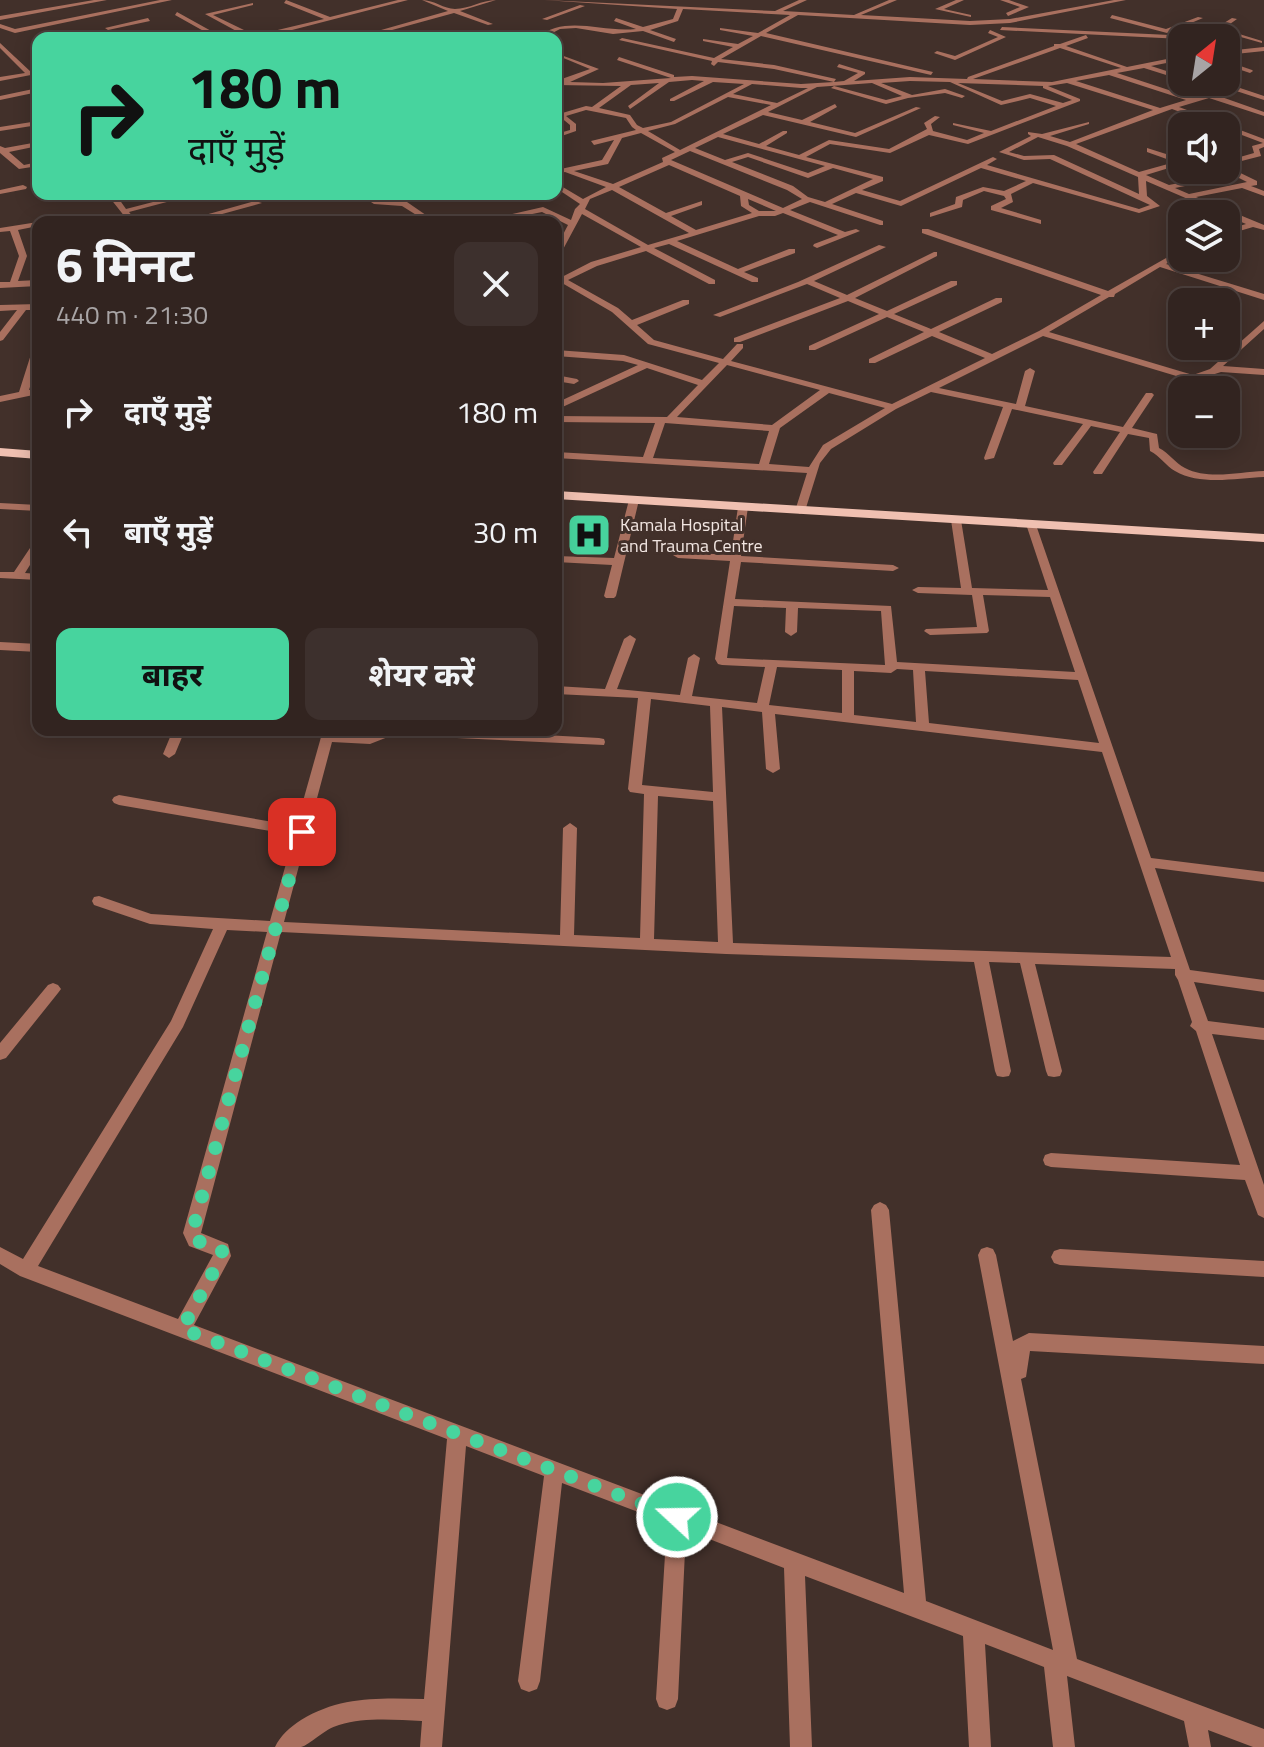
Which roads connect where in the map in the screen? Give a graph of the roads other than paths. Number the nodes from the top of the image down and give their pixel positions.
1 (72, 0) edge
2 (104, 0) edge
3 (169, 0) edge
4 (405, 0) edge
5 (425, 0) edge
6 (493, 0) edge
7 (547, 0) edge
8 (804, 0) edge
9 (894, 0) edge
10 (961, 0) edge
11 (1003, 0) edge
12 (1123, 0) edge
13 (286, 2) dead end
14 (589, 3) junction
15 (251, 4) dead end
16 (79, 5) junction
17 (1096, 5) junction
18 (680, 8) junction
19 (455, 10) junction
20 (773, 13) junction
21 (177, 14) dead end
22 (797, 14) junction
23 (90, 17) junction
24 (851, 17) junction
25 (1112, 17) junction
26 (0, 18) edge
27 (1200, 18) dead end
28 (330, 19) junction
29 (545, 19) dead end
30 (1234, 19) dead end
31 (148, 20) dead end
32 (616, 20) dead end
33 (490, 24) dead end
34 (979, 24) junction
35 (0, 26) edge
36 (32, 28) junction
37 (108, 28) junction
38 (642, 29) junction
39 (722, 29) dead end
40 (1167, 31) joint
41 (38, 32) edge
42 (114, 32) edge
43 (210, 32) edge
44 (242, 32) edge
45 (277, 32) edge
46 (377, 32) edge
47 (554, 32) edge
48 (1264, 32) edge
49 (954, 33) dead end
50 (1095, 33) junction
51 (1110, 34) junction
52 (756, 36) junction
53 (1168, 37) edge
54 (1247, 38) junction
55 (622, 40) dead end
56 (674, 40) dead end
57 (705, 40) dead end
58 (1240, 42) edge
59 (0, 45) edge
60 (1056, 45) junction
61 (1263, 45) edge
62 (738, 46) junction
63 (795, 50) dead end
64 (1240, 50) edge
65 (884, 51) dead end
66 (937, 53) dead end
67 (563, 56) dead end
68 (828, 58) dead end
69 (869, 58) junction
70 (955, 58) junction
71 (619, 59) dead end
72 (1168, 60) edge
73 (715, 62) junction
74 (1156, 62) junction
75 (945, 63) dead end
76 (893, 64) junction
77 (1141, 64) junction
78 (839, 66) dead end
79 (1168, 66) edge
80 (934, 67) dead end
81 (1126, 67) junction
82 (1240, 68) edge
83 (757, 70) dead end
84 (884, 70) junction
85 (32, 71) edge
86 (1108, 71) junction
87 (1250, 71) dead end
88 (1168, 73) edge
89 (32, 74) edge
90 (926, 75) junction
91 (859, 76) junction
92 (684, 78) junction
93 (667, 80) junction
94 (711, 80) junction
95 (883, 81) junction
96 (959, 81) junction
97 (1068, 81) junction
98 (0, 82) edge
99 (562, 82) edge
100 (738, 82) junction
101 (751, 82) junction
102 (871, 82) junction
103 (994, 82) junction
104 (562, 83) edge
105 (629, 83) junction
106 (847, 83) junction
107 (1033, 83) junction
108 (820, 85) junction
109 (32, 91) edge
110 (942, 91) junction
111 (1240, 92) edge
112 (16, 94) junction
113 (726, 95) junction
114 (908, 96) junction
115 (962, 96) dead end
116 (1030, 96) junction
117 (1205, 96) edge
118 (1211, 96) edge
119 (0, 98) edge
120 (1264, 98) edge
121 (672, 100) dead end
122 (1193, 100) junction
123 (889, 102) junction
124 (779, 105) junction
125 (835, 106) dead end
126 (1064, 106) junction
127 (630, 107) dead end
128 (1174, 107) junction
129 (594, 109) junction
130 (1160, 110) junction
131 (764, 113) junction
132 (562, 114) edge
133 (562, 114) edge
134 (1264, 114) edge
135 (937, 117) dead end
136 (804, 122) junction
137 (885, 123) junction
138 (1087, 123) dead end
139 (32, 124) edge
140 (955, 124) dead end
141 (1007, 127) junction
142 (0, 129) edge
143 (926, 129) junction
144 (645, 132) junction
145 (785, 132) dead end
146 (992, 133) junction
147 (562, 134) edge
148 (719, 135) junction
149 (1041, 136) junction
150 (619, 138) junction
151 (594, 143) dead end
152 (1264, 143) edge
153 (1070, 144) junction
154 (32, 145) edge
155 (762, 145) junction
156 (692, 149) junction
157 (1, 150) edge
158 (1150, 150) dead end
159 (681, 153) junction
160 (1045, 155) junction
161 (802, 156) junction
162 (1252, 156) junction
163 (993, 159) dead end
164 (1240, 160) edge
165 (1264, 161) edge
166 (725, 162) junction
167 (667, 163) junction
168 (32, 165) edge
169 (834, 165) junction
170 (979, 165) junction
171 (562, 172) edge
172 (569, 172) junction
173 (1240, 175) edge
174 (1140, 176) junction
175 (1031, 181) junction
176 (1186, 184) edge
177 (1245, 186) junction
178 (23, 187) dead end
179 (612, 188) junction
180 (1167, 188) junction
181 (562, 190) edge
182 (856, 191) junction
183 (0, 192) edge
184 (1006, 194) junction
185 (1264, 194) edge
186 (744, 195) junction
187 (1187, 197) junction
188 (1145, 199) junction
189 (116, 200) edge
190 (169, 200) edge
191 (374, 200) edge
192 (405, 200) edge
193 (808, 200) junction
194 (1194, 200) edge
195 (258, 203) dead end
196 (699, 203) dead end
197 (827, 204) junction
198 (899, 204) junction
199 (405, 205) junction
200 (581, 205) junction
201 (889, 209) dead end
202 (783, 210) junction
203 (126, 211) junction
204 (759, 214) junction
205 (933, 215) dead end
206 (128, 216) edge
207 (211, 216) edge
208 (424, 216) edge
209 (510, 216) edge
210 (557, 216) edge
211 (664, 216) junction
212 (562, 219) edge
213 (879, 219) dead end
214 (1240, 219) edge
215 (1264, 221) edge
216 (1038, 222) dead end
217 (572, 224) junction
218 (1253, 224) junction
219 (32, 225) edge
220 (13, 228) junction
221 (1240, 228) edge
222 (1264, 228) edge
223 (0, 230) edge
224 (856, 231) dead end
225 (925, 231) dead end
226 (697, 234) junction
227 (845, 235) junction
228 (672, 242) junction
229 (562, 243) edge
230 (817, 246) dead end
231 (882, 247) dead end
232 (650, 249) junction
233 (792, 251) dead end
234 (934, 254) dead end
235 (1168, 260) edge
236 (1161, 265) junction
237 (737, 272) junction
238 (562, 280) edge
239 (755, 280) dead end
240 (807, 281) junction
241 (712, 282) dead end
242 (32, 283) edge
243 (954, 283) dead end
244 (562, 284) edge
245 (0, 285) edge
246 (13, 285) junction
247 (1111, 295) junction
248 (1264, 297) edge
249 (847, 298) junction
250 (999, 300) dead end
251 (686, 302) dead end
252 (32, 307) edge
253 (0, 308) edge
254 (23, 308) junction
255 (887, 314) junction
256 (717, 315) dead end
257 (631, 324) junction
258 (1264, 324) edge
259 (933, 333) junction
260 (1042, 333) junction
261 (0, 338) edge
262 (812, 348) dead end
263 (562, 353) edge
264 (994, 358) junction
265 (727, 360) junction
266 (872, 361) dead end
267 (646, 365) junction
268 (32, 366) edge
269 (1214, 370) junction
270 (1030, 371) dead end
271 (1264, 372) edge
272 (562, 379) edge
273 (574, 381) dead end
274 (705, 384) junction
275 (828, 389) junction
276 (931, 389) junction
277 (32, 392) edge
278 (23, 394) junction
279 (1149, 395) dead end
280 (0, 399) edge
281 (562, 404) edge
282 (1014, 405) junction
283 (893, 407) junction
284 (562, 419) edge
285 (666, 419) junction
286 (1090, 421) junction
287 (774, 428) junction
288 (1126, 430) junction
289 (0, 452) edge
290 (32, 455) edge
291 (562, 455) edge
292 (989, 458) dead end
293 (647, 460) junction
294 (1058, 463) dead end
295 (763, 467) junction
296 (812, 470) junction
297 (1098, 472) dead end
298 (1264, 474) edge
299 (562, 495) edge
300 (634, 500) junction
301 (0, 506) edge
302 (743, 507) junction
303 (32, 508) edge
304 (800, 511) junction
305 (956, 520) junction
306 (1031, 524) junction
307 (1264, 538) edge
308 (32, 553) edge
309 (678, 555) dead end
310 (562, 559) edge
311 (736, 559) junction
312 (619, 562) junction
313 (893, 568) dead end
314 (0, 575) edge
315 (17, 576) junction
316 (32, 577) edge
317 (918, 590) dead end
318 (972, 591) junction
319 (1052, 594) junction
320 (610, 596) dead end
321 (729, 602) junction
322 (792, 604) junction
323 (930, 631) dead end
324 (791, 632) dead end
325 (630, 639) dead end
326 (0, 646) edge
327 (32, 648) edge
328 (694, 658) dead end
329 (891, 665) junction
330 (771, 666) junction
331 (919, 667) junction
332 (848, 669) junction
333 (1081, 676) junction
334 (562, 690) edge
335 (610, 693) junction
336 (645, 694) junction
337 (685, 698) junction
338 (716, 702) junction
339 (765, 708) junction
340 (848, 719) junction
341 (923, 728) junction
342 (176, 736) edge
343 (327, 736) edge
344 (342, 736) edge
345 (380, 736) edge
346 (486, 736) edge
347 (599, 742) dead end
348 (1105, 748) junction
349 (169, 754) dead end
350 (773, 769) dead end
351 (651, 792) junction
352 (721, 797) junction
353 (119, 800) dead end
354 (570, 828) dead end
355 (302, 832) junction
356 (1144, 862) junction
357 (1264, 877) edge
358 (99, 901) dead end
359 (222, 924) junction
360 (276, 927) junction
361 (567, 940) junction
362 (647, 944) junction
363 (726, 948) junction
364 (980, 956) junction
365 (1026, 958) junction
366 (1180, 969) junction
367 (1264, 986) edge
368 (53, 989) dead end
369 (1198, 1026) junction
370 (1264, 1034) edge
371 (0, 1054) edge
372 (1003, 1071) dead end
373 (1054, 1071) dead end
374 (1051, 1160) dead end
375 (1251, 1173) junction
376 (880, 1210) dead end
377 (1264, 1210) edge
378 (0, 1255) edge
379 (987, 1255) dead end
380 (1060, 1257) dead end
381 (1264, 1269) edge
382 (26, 1270) junction
383 (182, 1329) junction
384 (1264, 1355) edge
385 (1010, 1375) junction
386 (457, 1434) junction
387 (554, 1471) junction
388 (677, 1517) junction
389 (794, 1562) junction
390 (916, 1608) junction
391 (973, 1629) junction
392 (1061, 1663) junction
393 (529, 1681) dead end
394 (667, 1699) dead end
395 (434, 1710) junction
396 (1194, 1713) junction
397 (1264, 1740) edge
398 (286, 1747) edge
399 (431, 1747) edge
400 (801, 1747) edge
401 (980, 1747) edge
402 (1064, 1747) edge
403 (1200, 1747) edge

1 - 16 street
2 - 16 street
3 - 23 street
4 - 28 street
5 - 19 street
6 - 19 street
7 - 14 street
8 - 20 street
9 - 24 street
10 - 34 street
11 - 34 street
12 - 17 street
13 - 28 street
14 - 18 street
14 - 29 street
15 - 44 street
16 - 26 street
17 - 25 street
17 - 34 street
17 - 50 street
18 - 20 street
18 - 38 street
19 - 33 street
19 - 46 street
20 - 22 street
21 - 43 street
22 - 24 street
22 - 52 street
23 - 36 street
23 - 37 street
24 - 34 street
25 - 40 street
25 - 51 street
27 - 40 street
28 - 45 street
30 - 54 street
31 - 37 street
32 - 38 street
34 - 49 street
34 - 50 street
34 - 70 street
35 - 36 street
36 - 41 street
37 - 42 street
38 - 47 street
38 - 56 street
39 - 52 street
48 - 54 street
50 - 51 street
50 - 60 street
51 - 53 street
52 - 62 street
52 - 63 street
52 - 69 street
54 - 61 street
55 - 73 street
57 - 62 street
58 - 61 street
59 - 85 street
60 - 81 street
60 - 96 street
61 - 64 street
62 - 73 street
65 - 69 street
66 - 70 street
67 - 99 street
68 - 84 street
69 - 76 street
70 - 75 street
71 - 92 street
72 - 74 street
73 - 92 street
73 - 106 street
74 - 77 street
74 - 79 street
76 - 84 street
76 - 90 street
77 - 81 street
77 - 88 street
78 - 91 street
80 - 90 street
81 - 86 street
82 - 87 street
83 - 100 street
84 - 90 street
86 - 97 street
86 - 122 street
89 - 98 street
90 - 95 street
90 - 96 street
90 - 96 street
91 - 95 street
91 - 106 street
92 - 93 street
92 - 94 street
93 - 105 street
93 - 127 street
94 - 100 street
94 - 121 street
95 - 102 street
96 - 103 street
96 - 110 street
96 - 116 street
97 - 107 street
97 - 130 street
98 - 112 street
100 - 101 street
101 - 108 street
101 - 113 street
102 - 106 street
102 - 114 street
103 - 107 street
103 - 116 street
104 - 105 street
105 - 129 street
106 - 108 street
107 - 126 street
108 - 123 street
108 - 124 street
109 - 112 street
110 - 114 street
110 - 115 street
111 - 120 street
112 - 119 street
113 - 124 street
113 - 144 street
114 - 123 street
116 - 126 street
117 - 122 street
118 - 134 street
122 - 128 street
123 - 137 street
124 - 131 street
125 - 136 street
126 - 141 street
128 - 130 street
128 - 152 street
129 - 133 street
129 - 144 street
130 - 153 street
131 - 136 street
131 - 148 street
132 - 147 street
135 - 143 street
136 - 137 street
137 - 143 street
138 - 149 street
139 - 142 street
140 - 146 street
141 - 146 street
141 - 149 street
143 - 146 street
143 - 161 street
144 - 150 street
144 - 159 street
145 - 155 street
148 - 155 street
148 - 156 street
149 - 153 street
149 - 160 street
150 - 151 street
150 - 172 street
152 - 162 street
153 - 160 street
153 - 174 street
154 - 157 street
155 - 161 street
156 - 159 street
156 - 166 street
157 - 168 street
158 - 174 street
159 - 167 street
160 - 188 street
161 - 169 street
162 - 164 street
162 - 165 street
163 - 170 street
166 - 169 street
166 - 193 street
167 - 179 street
167 - 186 street
169 - 182 street
170 - 175 street
170 - 198 street
171 - 172 street
172 - 179 street
173 - 177 street
174 - 180 street
174 - 188 street
175 - 184 street
175 - 188 street
176 - 180 street
177 - 185 street
177 - 187 street
178 - 183 street
179 - 200 street
179 - 211 street
180 - 187 street
181 - 200 street
182 - 197 street
182 - 198 street
184 - 205 street
184 - 216 street
186 - 202 street
186 - 204 street
187 - 194 street
189 - 203 street
190 - 203 street
191 - 199 street
192 - 199 street
193 - 197 street
193 - 202 street
195 - 207 street
196 - 211 street
197 - 213 street
198 - 201 street
199 - 208 street
200 - 217 street
200 - 232 street
202 - 204 street
202 - 227 street
203 - 206 street
204 - 226 street
209 - 210 street
211 - 226 street
212 - 217 street
214 - 218 street
215 - 218 street
217 - 229 street
218 - 221 street
218 - 222 street
219 - 220 street
220 - 223 street
220 - 246 street
224 - 227 street
225 - 247 street
226 - 228 street
227 - 230 street
228 - 232 street
228 - 237 street
231 - 240 street
232 - 238 street
232 - 241 street
233 - 237 street
234 - 249 street
235 - 236 street
236 - 247 street
236 - 248 street
237 - 239 street
240 - 249 street
240 - 256 street
242 - 246 street
243 - 255 street
244 - 257 street
245 - 246 street
247 - 260 street
249 - 255 street
249 - 265 street
250 - 259 street
251 - 257 street
252 - 254 street
253 - 254 street
254 - 261 street
255 - 259 street
255 - 262 street
257 - 265 street
258 - 269 street
259 - 264 street
259 - 266 street
260 - 264 street
260 - 269 street
263 - 267 street
264 - 276 street
265 - 274 street
265 - 275 street
267 - 274 street
267 - 281 street
268 - 278 street
269 - 271 street
270 - 282 street
272 - 273 street
274 - 285 street
275 - 283 street
275 - 287 street
276 - 282 street
276 - 283 street
277 - 278 street
278 - 280 street
279 - 288 street
282 - 286 street
282 - 292 street
283 - 296 street
284 - 285 street
285 - 287 street
285 - 293 street
286 - 288 street
286 - 294 street
287 - 295 street
288 - 297 street
288 - 298 street
289 - 290 main road
291 - 293 street
293 - 295 street
295 - 296 street
296 - 304 street
299 - 300 main road
300 - 302 main road
300 - 312 street
301 - 303 street
302 - 304 main road
302 - 311 street
304 - 305 main road
305 - 306 main road
305 - 318 street
306 - 307 main road
306 - 319 street
308 - 315 street
309 - 311 street
310 - 312 street
311 - 313 street
311 - 321 street
312 - 320 street
314 - 315 street
315 - 316 street
317 - 318 street
318 - 319 street
318 - 323 street
319 - 333 street
321 - 322 street
321 - 330 street
322 - 324 street
322 - 329 street
325 - 335 street
326 - 327 street
328 - 337 street
329 - 331 street
329 - 332 street
330 - 332 street
330 - 339 street
331 - 333 street
331 - 341 street
332 - 340 street
333 - 348 street
334 - 335 street
335 - 336 street
336 - 337 street
336 - 351 street
337 - 338 street
338 - 339 street
338 - 352 street
339 - 340 street
339 - 350 street
340 - 341 street
341 - 348 street
342 - 349 street
343 - 355 street
344 - 345 street
346 - 347 street
348 - 356 street
351 - 352 street
351 - 362 street
352 - 363 street
353 - 355 street
354 - 361 street
355 - 360 street
356 - 357 street
356 - 366 street
358 - 359 street
359 - 360 street
359 - 382 street
360 - 361 street
360 - 383 street
361 - 362 street
362 - 363 street
363 - 364 street
364 - 365 street
364 - 372 street
365 - 366 street
365 - 373 street
366 - 367 street
366 - 369 street
368 - 371 street
369 - 370 street
369 - 375 street
374 - 375 street
375 - 377 street
376 - 390 street
378 - 382 street
379 - 385 street
380 - 381 street
382 - 383 street
383 - 386 street
384 - 385 street
385 - 392 street
386 - 387 street
386 - 395 street
387 - 388 street
387 - 393 street
388 - 389 street
388 - 394 street
389 - 390 street
389 - 400 street
390 - 391 street
391 - 392 street
391 - 401 street
392 - 396 street
392 - 402 street
395 - 398 street
395 - 399 street
396 - 397 street
396 - 403 street

